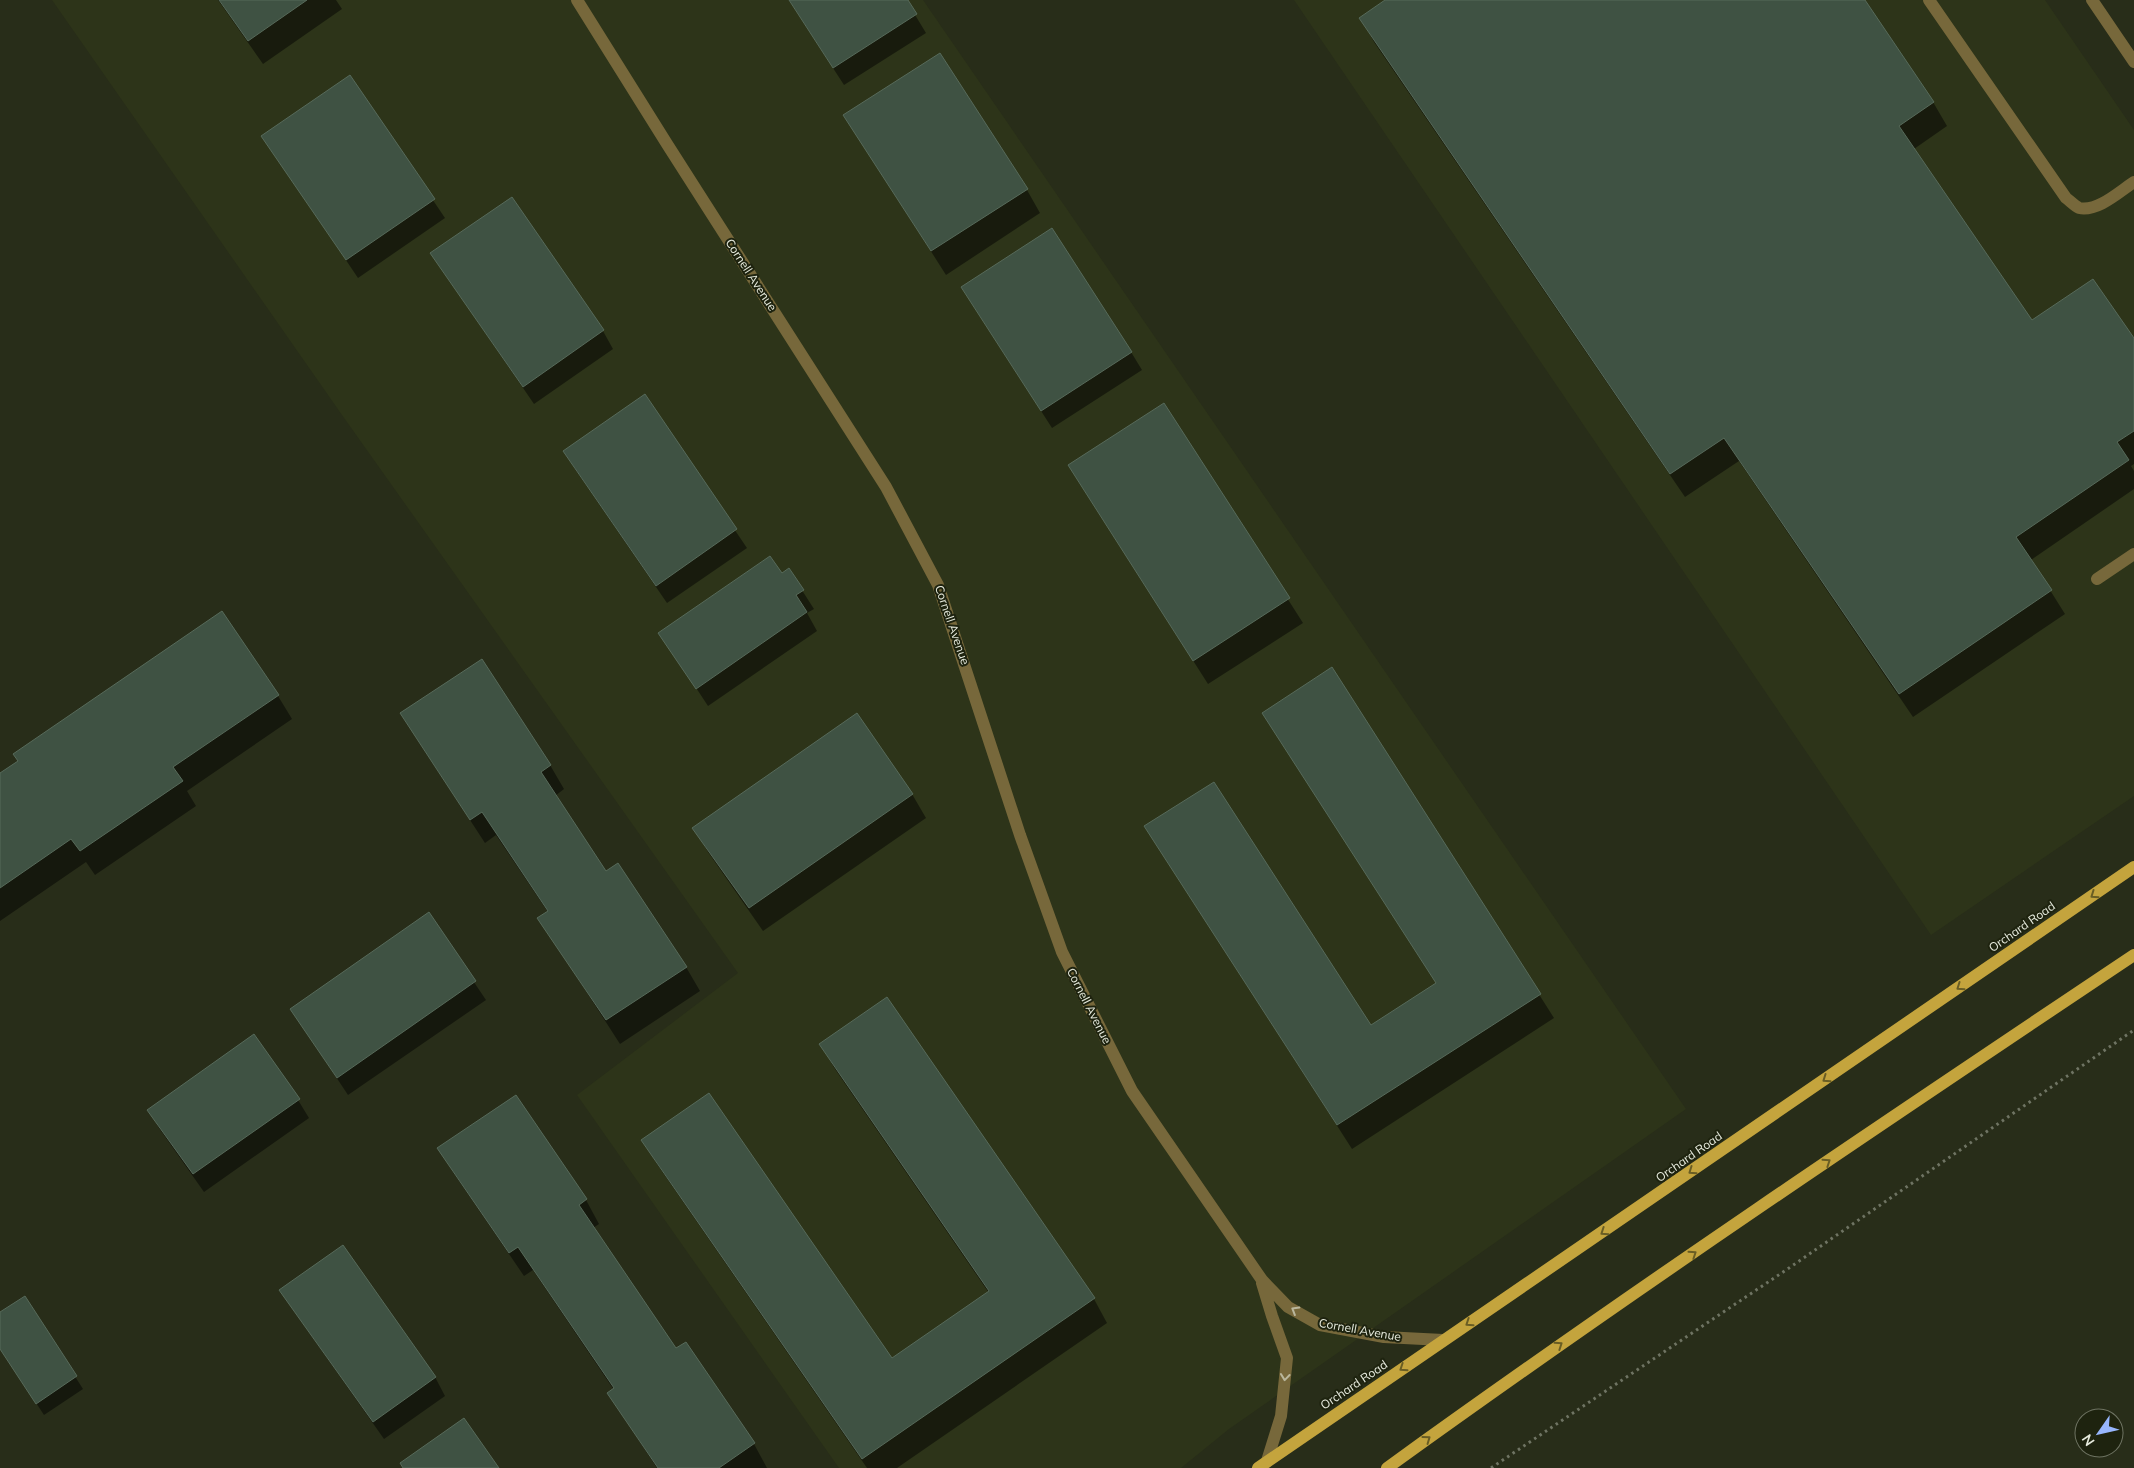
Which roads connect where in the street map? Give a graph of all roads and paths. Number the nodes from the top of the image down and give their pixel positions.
1 (577, 0) edge
2 (1929, 0) edge
3 (2092, 0) edge
4 (2134, 62) edge
5 (2134, 182) edge
6 (2134, 554) edge
7 (2097, 579) dead end
8 (2134, 867) edge
9 (2134, 955) edge
10 (2134, 1030) edge
11 (1262, 1280) junction
12 (1443, 1340) junction
13 (1262, 1465) edge
14 (1387, 1468) edge
15 (1491, 1468) edge

1 - 11 street, Cornell Avenue
2 - 5 street
3 - 4 street
6 - 7 street
8 -> 12 main road, Orchard Road
14 -> 9 main road
10 - 15 path
12 -> 11 street, Cornell Avenue
11 -> 13 street, Cornell Avenue
12 -> 13 main road, Orchard Road

